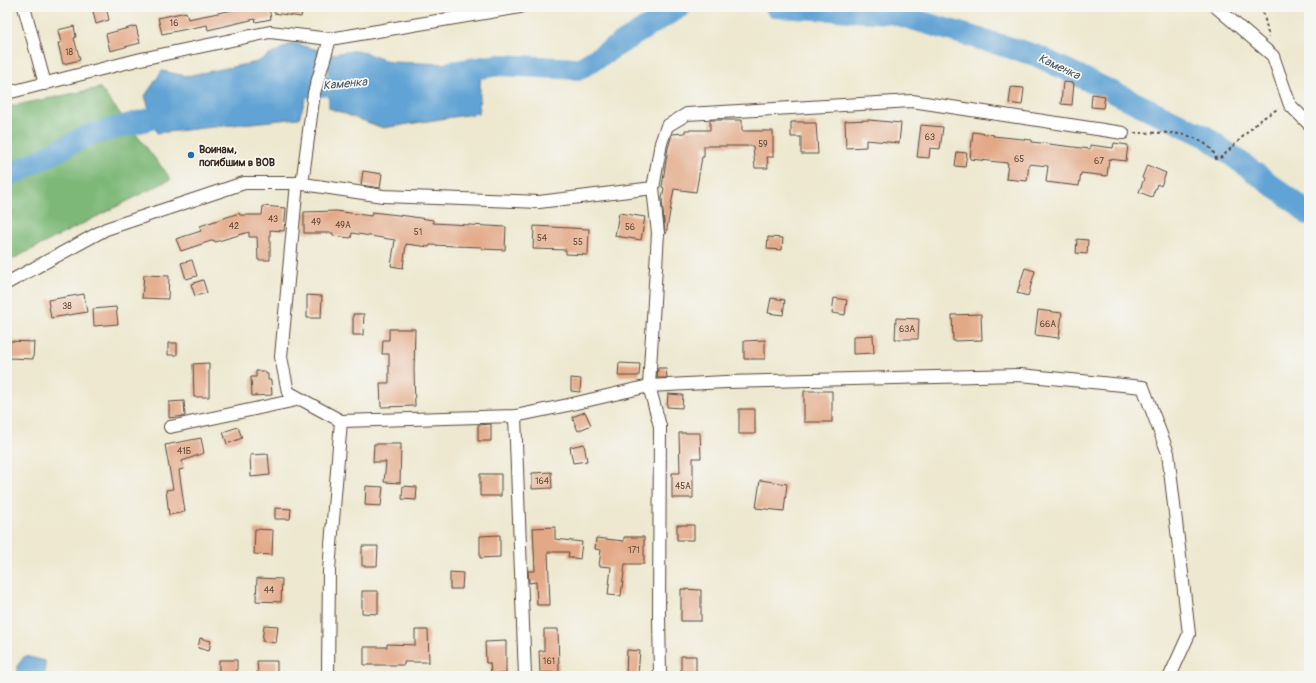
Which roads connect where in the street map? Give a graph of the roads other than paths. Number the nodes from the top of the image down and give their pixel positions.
1 (24, 7) edge
2 (520, 7) edge
3 (1216, 7) edge
4 (470, 11) edge
5 (330, 39) junction
6 (45, 84) junction
7 (7, 94) edge
8 (1309, 124) edge
9 (1123, 133) road end
10 (300, 183) junction
11 (653, 188) junction
12 (7, 283) edge
13 (649, 386) junction
14 (301, 399) junction
15 (515, 416) junction
16 (341, 421) junction
17 (170, 427) dead end
18 (328, 676) edge
19 (525, 676) edge
20 (660, 676) edge
21 (1170, 676) edge

1 - 6 street
2 - 4 street
3 - 8 street
4 - 5 street
5 - 6 street
5 - 10 street
6 - 7 street
9 - 11 street
10 - 11 street
10 - 12 street
10 - 14 street
11 - 13 street
13 - 15 street
13 - 20 street
13 - 21 street
14 - 16 street
14 - 17 street
15 - 16 street
15 - 19 street
16 - 18 street

